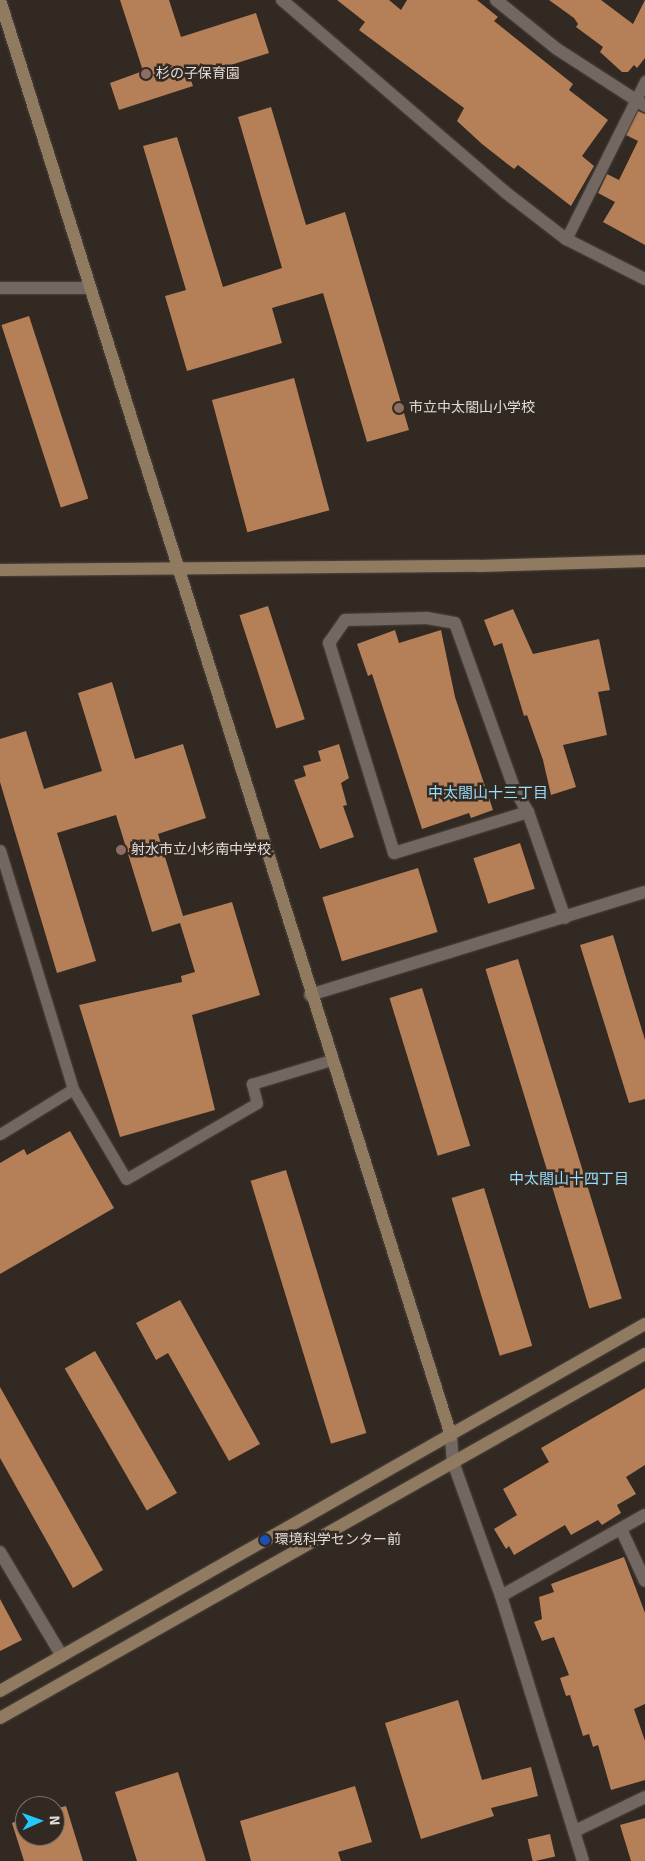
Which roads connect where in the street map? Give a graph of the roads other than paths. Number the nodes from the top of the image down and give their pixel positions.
1 (0, 0) edge
2 (282, 0) edge
3 (496, 0) edge
4 (645, 81) edge
5 (640, 104) edge
6 (566, 238) junction
7 (645, 279) edge
8 (0, 288) edge
9 (88, 288) junction
10 (645, 561) edge
11 (176, 568) junction
12 (0, 570) edge
13 (528, 812) junction
14 (0, 850) edge
15 (645, 892) edge
16 (565, 918) junction
17 (310, 995) junction
18 (331, 1060) junction
19 (72, 1089) junction
20 (0, 1134) edge
21 (645, 1324) edge
22 (645, 1354) edge
23 (451, 1436) junction
24 (453, 1462) junction
25 (645, 1514) edge
26 (621, 1529) junction
27 (0, 1552) edge
28 (645, 1581) edge
29 (502, 1596) junction
30 (62, 1656) junction
31 (0, 1691) edge
32 (0, 1718) edge
33 (645, 1797) edge
34 (575, 1831) junction
35 (583, 1861) edge

1 - 9 street
2 - 6 street
3 - 5 street
4 - 5 lane
5 - 6 lane
6 - 7 street
8 - 9 street
9 - 11 street
10 - 11 street
11 - 12 street
11 - 17 street
13 - 13 street
13 - 16 street
14 - 19 lane
15 - 16 street
16 - 17 street
17 - 18 street
18 - 19 lane
18 - 23 street
19 - 20 lane
21 - 23 street
22 - 24 street
23 - 24 street
23 - 30 street
24 - 29 street
24 - 32 street
25 - 26 street
26 - 28 street
26 - 29 street
27 - 30 street
29 - 34 street
30 - 31 street
33 - 34 street
34 - 35 street

